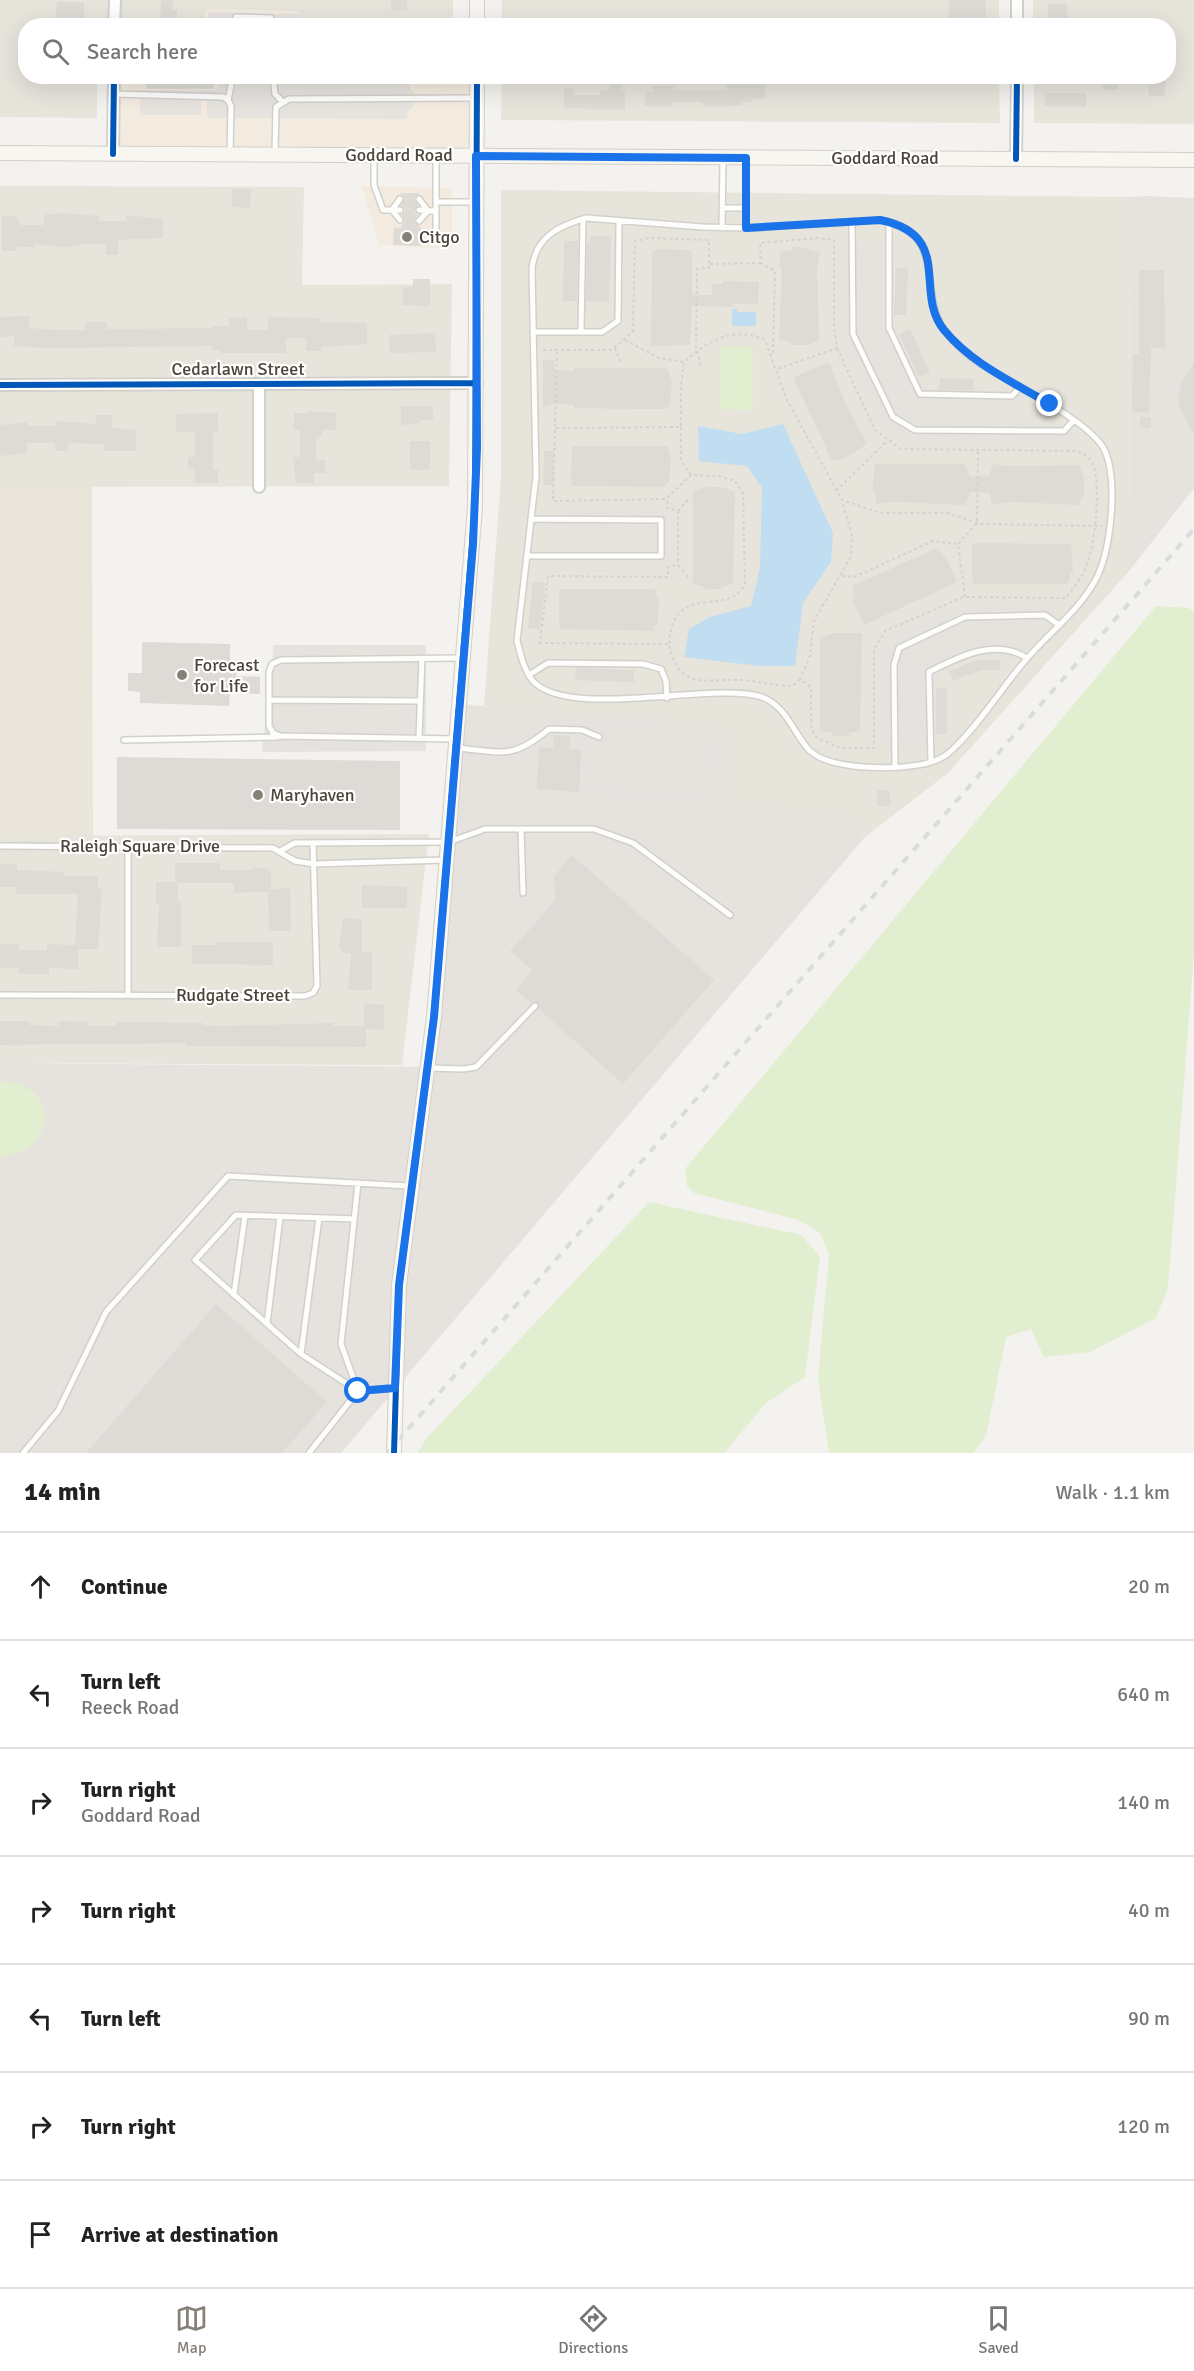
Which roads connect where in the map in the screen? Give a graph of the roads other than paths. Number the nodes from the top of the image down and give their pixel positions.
1 (115, 0) edge
2 (477, 0) edge
3 (1017, 0) edge
4 (114, 18) edge
5 (236, 18) edge
6 (271, 18) edge
7 (477, 18) edge
8 (1017, 18) edge
9 (114, 84) edge
10 (231, 84) edge
11 (274, 84) edge
12 (477, 84) edge
13 (1017, 84) edge
14 (114, 94) junction
15 (476, 98) junction
16 (228, 100) junction
17 (282, 101) junction
18 (0, 153) edge
19 (113, 154) junction
20 (230, 154) junction
21 (275, 155) junction
22 (374, 155) junction
23 (436, 155) junction
24 (476, 156) junction
25 (723, 157) junction
26 (746, 158) junction
27 (1016, 159) junction
28 (1194, 160) edge
29 (400, 199) dead end
30 (419, 199) dead end
31 (436, 202) junction
32 (477, 202) junction
33 (722, 208) junction
34 (746, 208) junction
35 (392, 210) junction
36 (400, 210) dead end
37 (419, 210) dead end
38 (428, 211) junction
39 (436, 211) junction
40 (583, 219) junction
41 (400, 220) dead end
42 (419, 221) dead end
43 (619, 221) junction
44 (852, 221) junction
45 (889, 222) junction
46 (436, 228) dead end
47 (722, 228) junction
48 (746, 228) junction
49 (533, 332) junction
50 (581, 332) junction
51 (477, 383) junction
52 (259, 384) junction
53 (0, 385) edge
54 (1020, 387) junction
55 (1073, 421) junction
56 (259, 487) dead end
57 (534, 519) junction
58 (529, 556) junction
59 (1059, 626) junction
60 (422, 658) junction
61 (464, 658) junction
62 (1027, 658) junction
63 (529, 675) junction
64 (667, 698) junction
65 (269, 700) junction
66 (420, 701) junction
67 (280, 736) junction
68 (599, 737) dead end
69 (419, 738) junction
70 (124, 740) dead end
71 (456, 743) junction
72 (931, 762) junction
73 (895, 767) junction
74 (521, 829) junction
75 (449, 842) junction
76 (313, 843) junction
77 (0, 846) edge
78 (128, 846) junction
79 (280, 851) junction
80 (448, 860) junction
81 (314, 864) junction
82 (523, 893) dead end
83 (730, 915) dead end
84 (0, 995) edge
85 (128, 995) junction
86 (535, 1006) dead end
87 (429, 1068) junction
88 (358, 1183) junction
89 (411, 1186) junction
90 (245, 1216) junction
91 (280, 1217) junction
92 (319, 1218) junction
93 (354, 1219) junction
94 (234, 1294) junction
95 (267, 1324) junction
96 (301, 1354) junction
97 (395, 1388) junction
98 (358, 1391) junction
99 (23, 1453) edge
100 (309, 1453) edge
101 (394, 1453) edge

1 - 4 street
2 - 7 street
3 - 8 street
5 - 6 lane
9 - 14 street
10 - 16 lane
11 - 17 lane
12 - 15 street
13 - 27 street
14 - 16 lane
14 - 19 street
15 - 17 lane
15 - 24 street
16 - 20 lane
17 - 21 lane
18 - 19 street, Goddard Road
19 - 20 street, Goddard Road
20 - 21 street, Goddard Road
21 - 22 street, Goddard Road
22 - 23 street, Goddard Road
22 - 35 lane
23 - 24 street, Goddard Road
23 - 31 lane
24 - 25 street, Goddard Road
24 - 32 street
25 - 26 street, Goddard Road
25 - 33 lane
26 - 27 street, Goddard Road
26 - 34 lane
27 - 28 street, Goddard Road
29 - 35 lane
30 - 38 lane
31 - 32 lane
31 - 39 lane
32 - 51 street
33 - 34 lane
33 - 47 lane
34 - 48 lane
35 - 36 lane
35 - 41 lane
37 - 38 lane
38 - 39 lane
38 - 42 lane
39 - 46 lane
40 - 43 lane
40 - 49 lane
40 - 50 lane
43 - 47 lane
43 - 50 lane
44 - 45 lane
44 - 48 lane
44 - 55 lane
45 - 54 lane
45 - 54 lane
47 - 48 lane
49 - 50 lane
49 - 57 lane
51 - 52 street, Cedarlawn Street
51 - 61 street
52 - 53 street, Cedarlawn Street
52 - 56 street
54 - 55 lane
55 - 59 lane
57 - 58 lane
57 - 58 lane
58 - 63 lane
59 - 62 lane
59 - 73 lane
60 - 61 lane
60 - 65 lane
60 - 66 lane
61 - 71 street
62 - 72 lane
62 - 72 lane
63 - 64 lane
63 - 64 lane
64 - 73 lane
65 - 66 lane
65 - 67 lane
66 - 69 lane
67 - 69 lane
67 - 70 lane
68 - 71 lane
69 - 71 lane
71 - 75 street
72 - 73 lane
74 - 75 lane, Raleigh Square Drive
74 - 82 lane
74 - 83 lane, Raleigh Square Drive
75 - 76 lane, Raleigh Square Drive
75 - 80 street
76 - 79 lane, Raleigh Square Drive
76 - 81 lane, Rudgate Street
77 - 78 lane, Raleigh Square Drive
78 - 79 lane, Raleigh Square Drive
78 - 85 lane
79 - 81 lane, Raleigh Square Drive
80 - 81 lane, Raleigh Square Drive
80 - 87 street
81 - 85 lane, Rudgate Street
84 - 85 lane, Rudgate Street
86 - 87 lane
87 - 89 street
88 - 89 lane
88 - 93 lane
88 - 99 lane
89 - 97 street
90 - 91 lane
90 - 94 lane
90 - 94 lane
91 - 92 lane
91 - 95 lane
92 - 93 lane
92 - 96 lane
93 - 98 lane
94 - 95 lane
95 - 96 lane
96 - 98 lane
97 - 98 lane
97 - 101 street
98 - 100 lane

